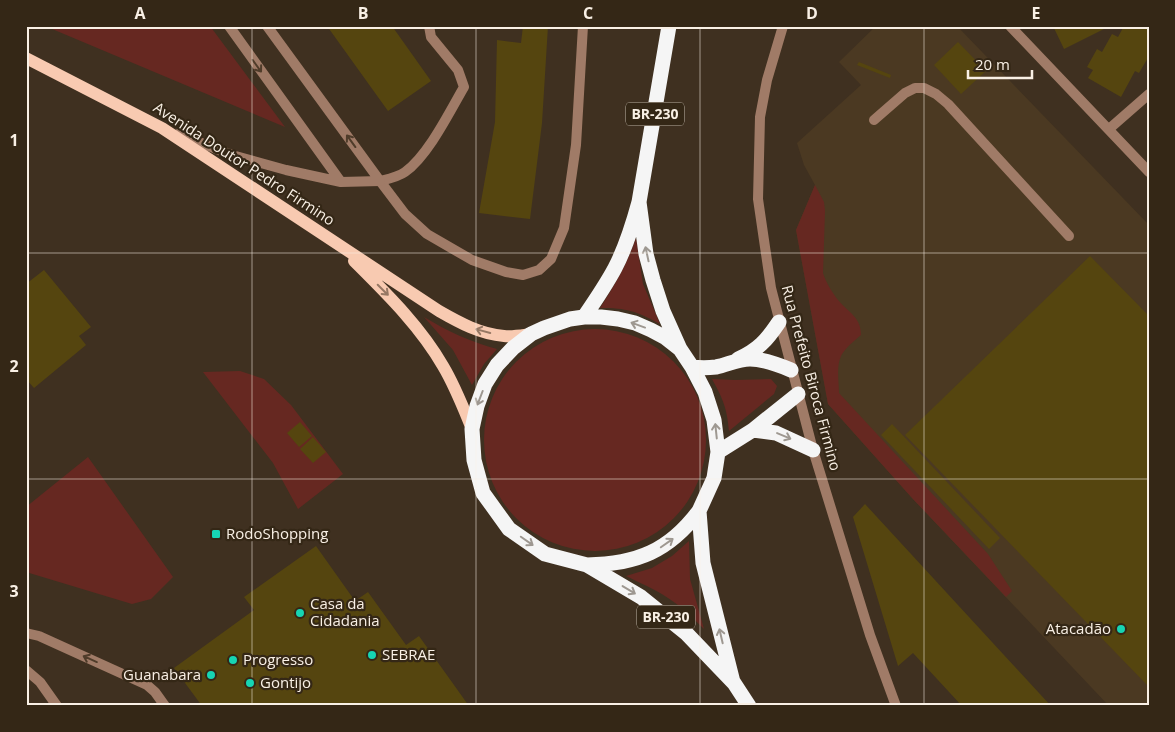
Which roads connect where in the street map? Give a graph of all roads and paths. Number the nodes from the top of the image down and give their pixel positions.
1 (229, 26) edge
2 (267, 26) edge
3 (429, 26) edge
4 (584, 26) edge
5 (669, 26) edge
6 (784, 26) edge
7 (1011, 27) edge
8 (26, 58) edge
9 (1149, 94) edge
10 (874, 120) dead end
11 (162, 128) junction
12 (1109, 129) junction
13 (1149, 172) edge
14 (380, 181) junction
15 (341, 182) junction
16 (639, 202) junction
17 (1069, 236) dead end
18 (336, 244) junction
19 (584, 317) junction
20 (779, 322) junction
21 (532, 334) junction
22 (680, 349) junction
23 (732, 362) junction
24 (692, 367) junction
25 (791, 370) junction
26 (798, 394) junction
27 (472, 428) junction
28 (753, 430) junction
29 (813, 450) junction
30 (718, 452) junction
31 (699, 511) junction
32 (587, 565) junction
33 (26, 633) edge
34 (26, 670) edge
35 (734, 683) junction
36 (57, 706) edge
37 (165, 706) edge
38 (750, 706) edge
39 (896, 706) edge

1 -> 15 street
14 -> 2 street
3 - 14 street
4 - 14 street
5 - 16 highway, BR-230
6 - 20 street, Rua Prefeito Biroca Firmino
7 - 12 street
8 - 11 main road, Avenida Doutor Pedro Firmino
9 - 12 street
10 - 17 street
11 - 15 street
11 - 18 main road, Avenida Doutor Pedro Firmino
12 - 13 street
14 - 15 street
16 - 19 highway, BR-230
22 -> 16 highway, BR-230
21 -> 18 main road, Avenida Doutor Pedro Firmino
18 -> 27 main road, Avenida Doutor Pedro Firmino
19 - 21 highway, BR-230
22 -> 19 highway, BR-230
20 - 23 highway
20 - 25 street, Rua Prefeito Biroca Firmino
21 -> 27 highway, BR-230
22 - 24 highway, BR-230
23 - 24 highway
23 - 25 highway
30 -> 24 highway, BR-230
25 - 26 street, Rua Prefeito Biroca Firmino
26 - 28 highway
26 - 29 street, Rua Prefeito Biroca Firmino
27 -> 32 highway, BR-230
28 -> 29 highway
28 - 30 highway
29 - 39 street, Rua Prefeito Biroca Firmino
30 - 31 highway, BR-230
32 -> 31 highway, BR-230
35 -> 31 highway, BR-230
32 -> 35 highway, BR-230
37 -> 33 street
34 - 36 street
35 - 38 highway, BR-230

